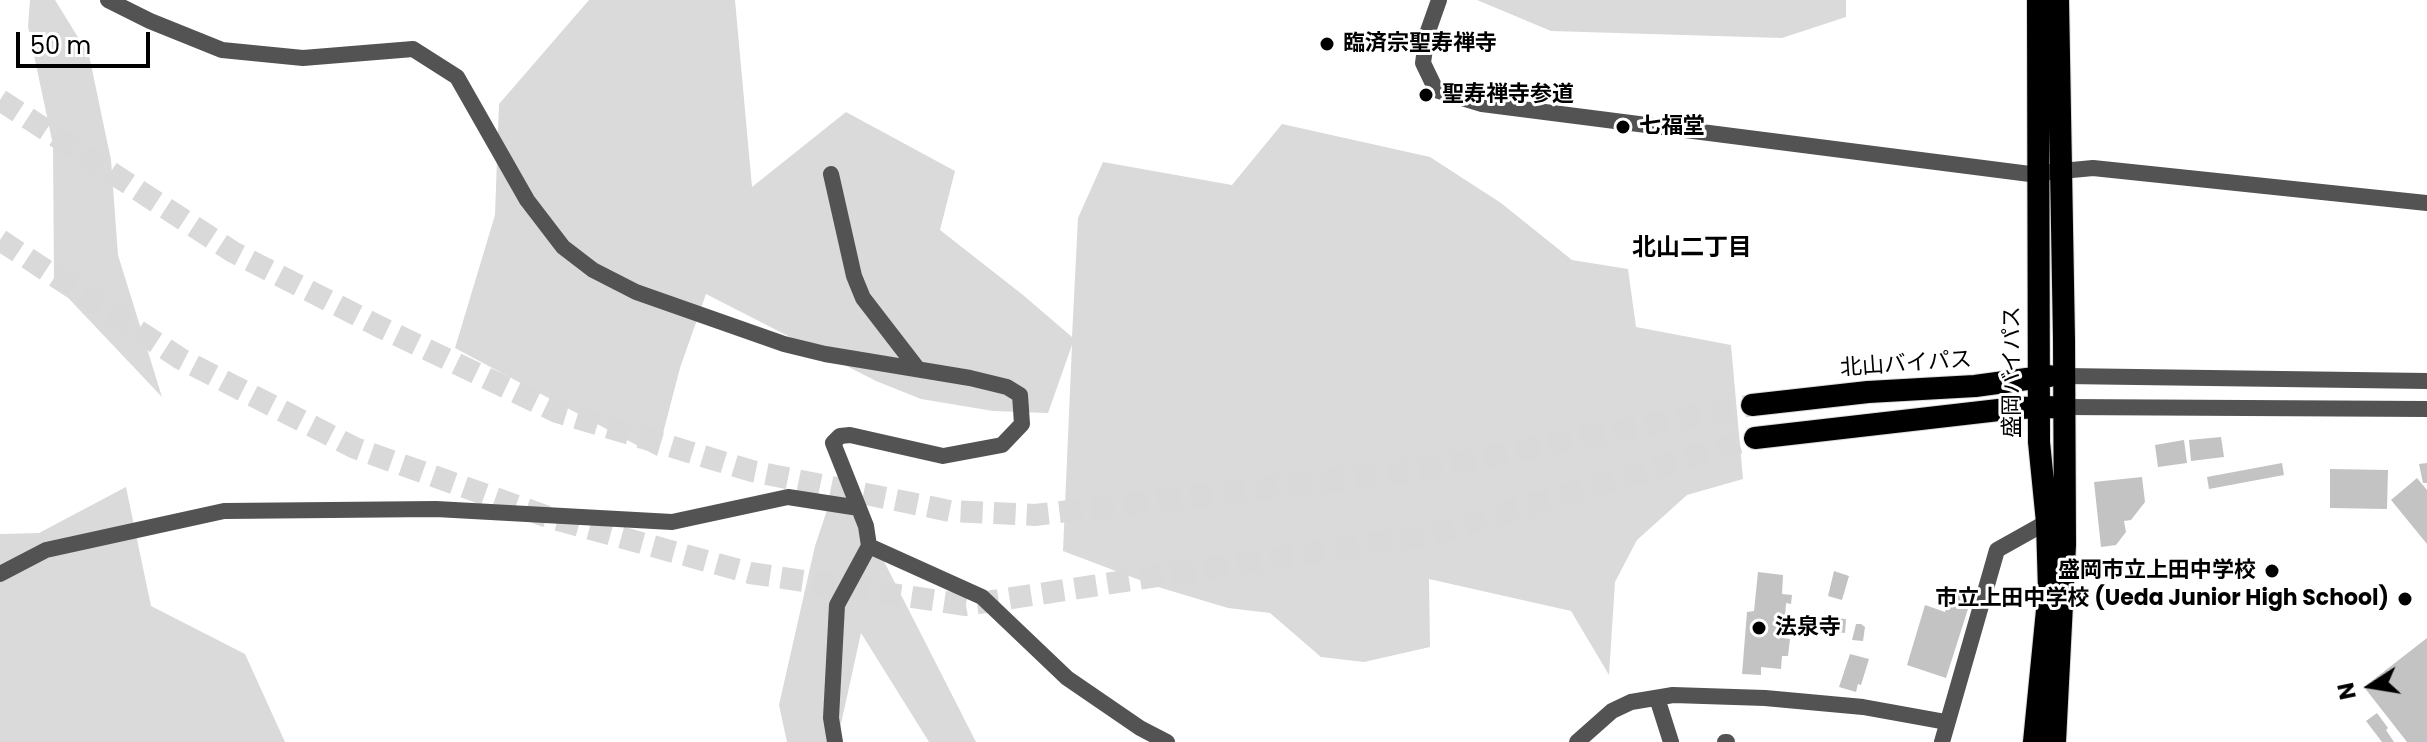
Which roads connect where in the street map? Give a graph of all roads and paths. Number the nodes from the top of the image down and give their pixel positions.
1 (108, 0) edge
2 (1439, 0) edge
3 (2038, 0) edge
4 (2058, 0) edge
5 (2051, 172) junction
6 (831, 174) dead end
7 (2427, 203) edge
8 (917, 368) junction
9 (2038, 376) junction
10 (2064, 376) junction
11 (2427, 381) edge
12 (1752, 405) tunnel mouth
13 (2039, 407) junction
14 (2063, 407) junction
15 (2427, 409) edge
16 (1755, 438) tunnel mouth
17 (859, 508) junction
18 (2047, 522) junction
19 (869, 546) junction
20 (0, 574) edge
21 (1657, 698) junction
22 (1946, 722) junction
23 (1596, 735) edge
24 (835, 742) edge
25 (1167, 742) edge
26 (1577, 742) edge
27 (1671, 742) edge
28 (1942, 742) edge
29 (2034, 742) edge
30 (2055, 742) edge

1 - 8 street
2 - 5 street
3 - 5 highway, 盛岡バイパス
4 - 5 highway, 盛岡バイパス
5 - 7 street
5 - 9 highway, 盛岡バイパス
5 - 10 highway, 盛岡バイパス
6 - 8 street
8 - 17 street
9 - 10 highway, 北山バイパス
9 - 12 highway, 北山バイパス
9 - 13 highway, 盛岡バイパス
10 - 11 street
10 - 14 highway, 盛岡バイパス
13 - 14 highway
13 - 16 highway
13 - 18 highway, 盛岡バイパス
14 - 15 street
14 - 30 highway, 盛岡バイパス
17 - 19 street
17 - 20 street
18 - 22 street
18 - 29 highway, 盛岡バイパス
19 - 24 street
19 - 25 street
21 - 22 street
21 - 23 street
21 - 27 street
22 - 28 street
23 - 26 street

